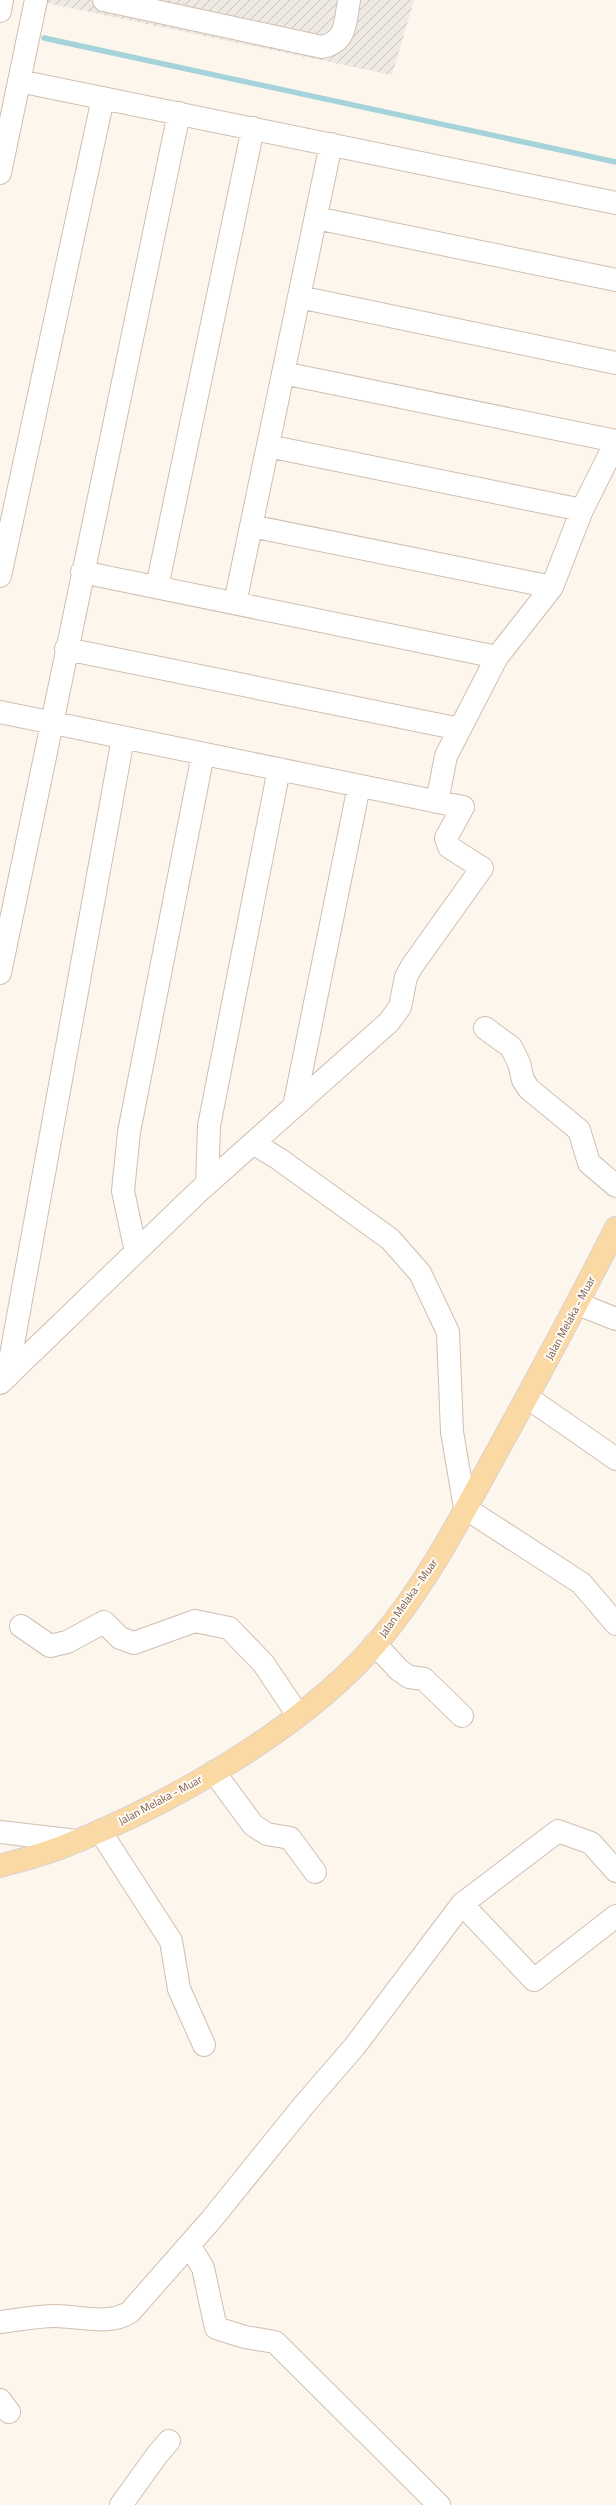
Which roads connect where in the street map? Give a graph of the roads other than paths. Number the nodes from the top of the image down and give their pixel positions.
1 (2, 0) edge
2 (36, 0) edge
3 (104, 0) edge
4 (350, 0) edge
5 (0, 11) edge
6 (19, 81) junction
7 (103, 98) junction
8 (179, 113) junction
9 (253, 128) junction
10 (331, 144) junction
11 (0, 174) edge
12 (616, 203) edge
13 (316, 218) junction
14 (616, 280) edge
15 (299, 297) junction
16 (616, 363) edge
17 (283, 373) junction
18 (616, 442) edge
19 (268, 446) junction
20 (582, 510) junction
21 (251, 526) junction
22 (82, 572) junction
23 (0, 576) edge
24 (157, 587) junction
25 (552, 587) junction
26 (235, 603) junction
27 (66, 649) junction
28 (497, 657) junction
29 (0, 712) edge
30 (51, 723) junction
31 (460, 729) junction
32 (123, 738) junction
33 (203, 754) junction
34 (279, 769) junction
35 (359, 786) junction
36 (437, 802) junction
37 (0, 973) edge
38 (485, 1028) dead end
39 (294, 1107) junction
40 (253, 1143) junction
41 (206, 1184) junction
42 (616, 1186) edge
43 (616, 1228) edge
44 (136, 1252) junction
45 (578, 1304) junction
46 (616, 1319) edge
47 (3, 1380) edge
48 (527, 1397) junction
49 (616, 1459) edge
50 (465, 1508) junction
51 (616, 1624) edge
52 (21, 1626) dead end
53 (375, 1644) junction
54 (298, 1715) junction
55 (462, 1716) dead end
56 (214, 1772) junction
57 (100, 1831) junction
58 (0, 1832) edge
59 (77, 1841) junction
60 (0, 1866) edge
61 (616, 1871) edge
62 (315, 1872) dead end
63 (462, 1904) junction
64 (616, 1916) edge
65 (204, 2045) dead end
66 (189, 2245) junction
67 (0, 2322) edge
68 (169, 2442) dead end
69 (121, 2505) edge
70 (439, 2505) edge

1 - 5 street
2 - 6 street
3 - 4 street
6 - 7 street
6 - 11 street
7 - 8 street
7 - 23 street
8 - 9 street
8 - 22 street
9 - 10 street
9 - 24 street
10 - 12 street
10 - 13 street
13 - 14 street
13 - 15 street
15 - 16 street
15 - 17 street
17 - 18 street
17 - 19 street
18 - 20 street
19 - 20 street
19 - 21 street
20 - 25 street
21 - 25 street
21 - 26 street
22 - 24 street
22 - 27 street
24 - 26 street
25 - 28 street
26 - 28 street
27 - 30 street
27 - 31 street
28 - 31 street
29 - 30 street
30 - 32 street
30 - 37 street
31 - 36 street
32 - 33 street
32 - 47 street
33 - 34 street
33 - 44 street
34 - 35 street
34 - 41 street
35 - 36 street
35 - 39 street
36 - 39 street
38 - 42 street
39 - 40 street
40 - 41 street
40 - 50 street
41 - 44 street
43 - 45 main road, Jalan Melaka - Muar
44 - 47 street
45 - 46 street
45 - 48 main road, Jalan Melaka - Muar
48 - 49 street
48 - 50 main road, Jalan Melaka - Muar
50 - 51 street
50 - 53 main road, Jalan Melaka - Muar
52 - 54 street
53 - 54 main road, Jalan Melaka - Muar
53 - 55 street
54 - 56 main road, Jalan Melaka - Muar
56 - 57 main road, Jalan Melaka - Muar
56 - 62 street
57 - 59 main road, Jalan Melaka - Muar
57 - 65 street
58 - 59 street
59 - 60 main road, Jalan Melaka - Muar
61 - 63 street
63 - 64 street
63 - 66 street
66 - 67 street
66 - 70 street
68 - 69 street

